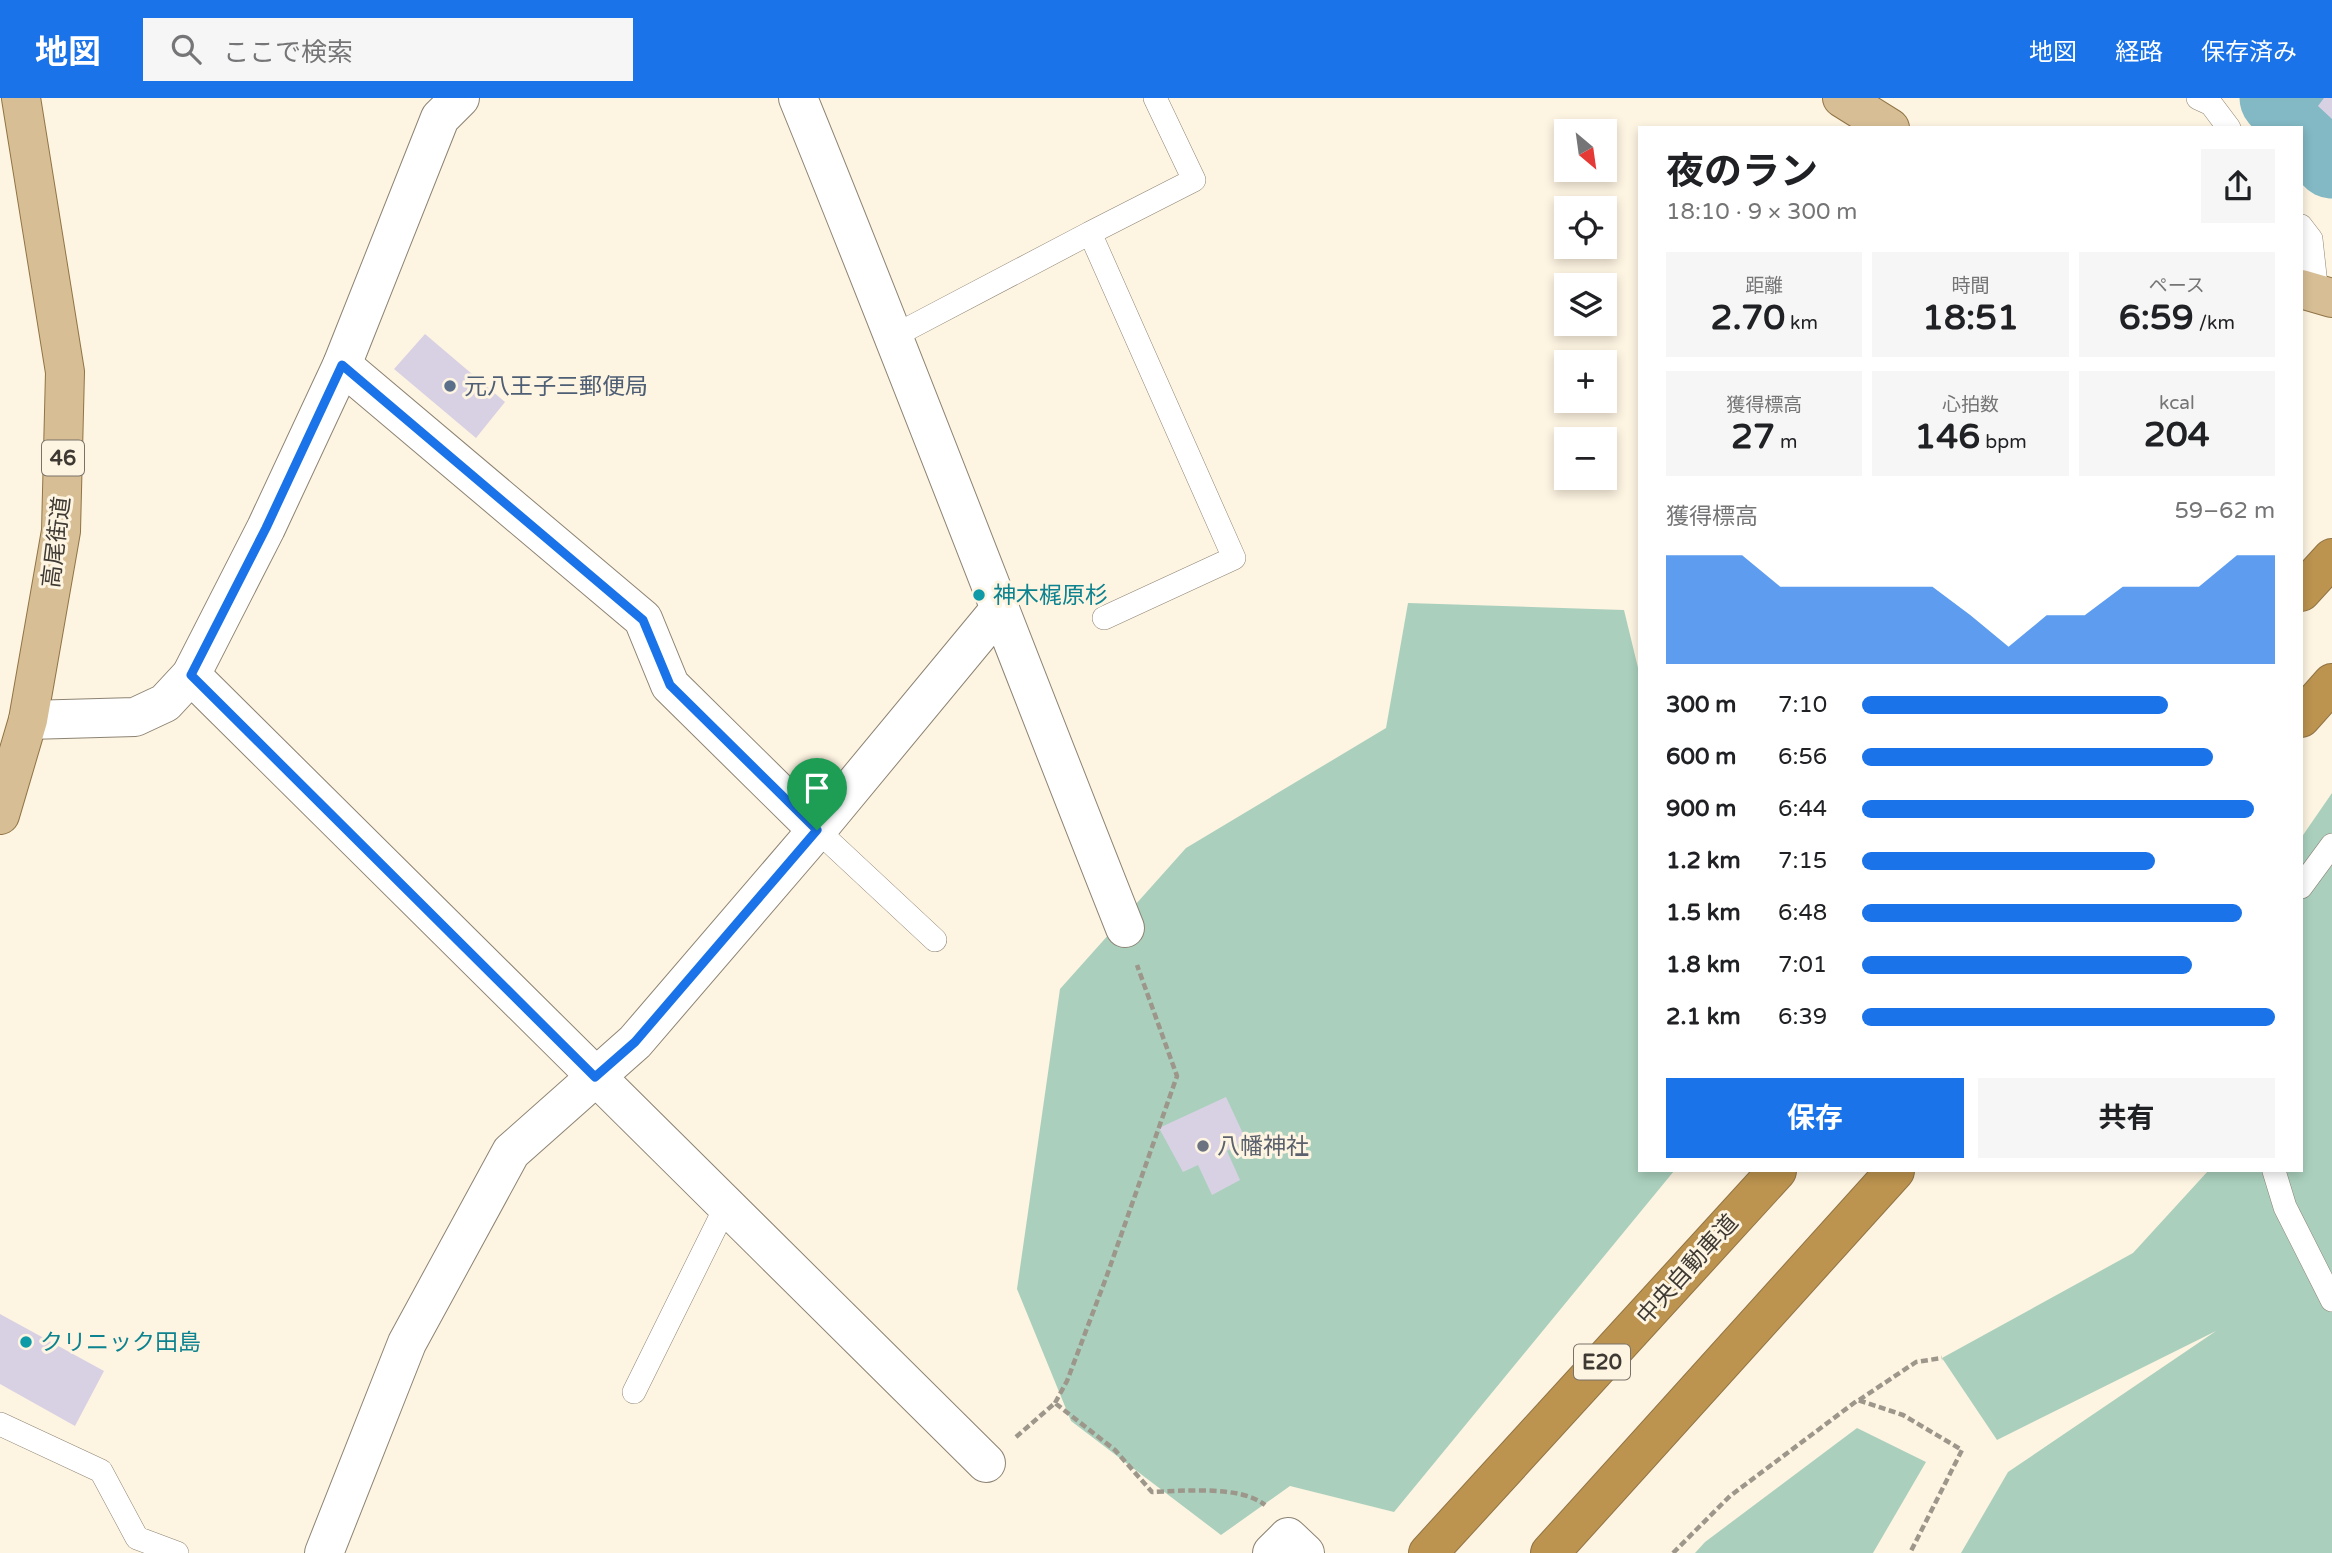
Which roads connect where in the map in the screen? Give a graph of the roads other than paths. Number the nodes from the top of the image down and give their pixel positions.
1 (21, 98) edge
2 (460, 98) edge
3 (798, 98) edge
4 (1155, 98) edge
5 (1843, 98) edge
6 (2198, 98) edge
7 (1887, 126) edge
8 (2228, 126) edge
9 (2303, 229) edge
10 (1090, 233) junction
11 (2317, 294) edge
12 (894, 336) junction
13 (342, 365) junction
14 (2332, 558) edge
15 (2303, 590) edge
16 (999, 610) junction
17 (1104, 618) dead end
18 (191, 675) junction
19 (28, 720) junction
20 (0, 815) edge
21 (817, 830) junction
22 (2332, 845) edge
23 (2303, 884) edge
24 (1125, 928) dead end
25 (935, 940) dead end
26 (595, 1077) junction
27 (1776, 1172) edge
28 (1894, 1172) edge
29 (2274, 1172) edge
30 (727, 1204) junction
31 (2332, 1300) edge
32 (634, 1392) dead end
33 (0, 1424) edge
34 (986, 1463) road end
35 (177, 1553) edge
36 (324, 1553) edge
37 (1428, 1553) edge
38 (1550, 1553) edge

1 - 19 main road, 高尾街道 / 46
2 - 13 street
3 - 12 street
4 - 10 lane
5 - 7 main road
6 - 8 lane
9 - 11 lane
10 - 12 lane
10 - 17 lane
12 - 16 street
13 - 18 street
13 - 21 street
14 - 15 highway
16 - 21 street
16 - 24 street
18 - 19 street
18 - 26 street
19 - 20 main road, 高尾街道 / 46
21 - 25 lane
21 - 26 street
22 - 23 lane
26 - 30 street
26 - 36 street
27 - 37 highway, 中央自動車道 / E20
28 - 38 highway
29 - 31 lane
30 - 32 lane
30 - 34 street
33 - 35 lane

